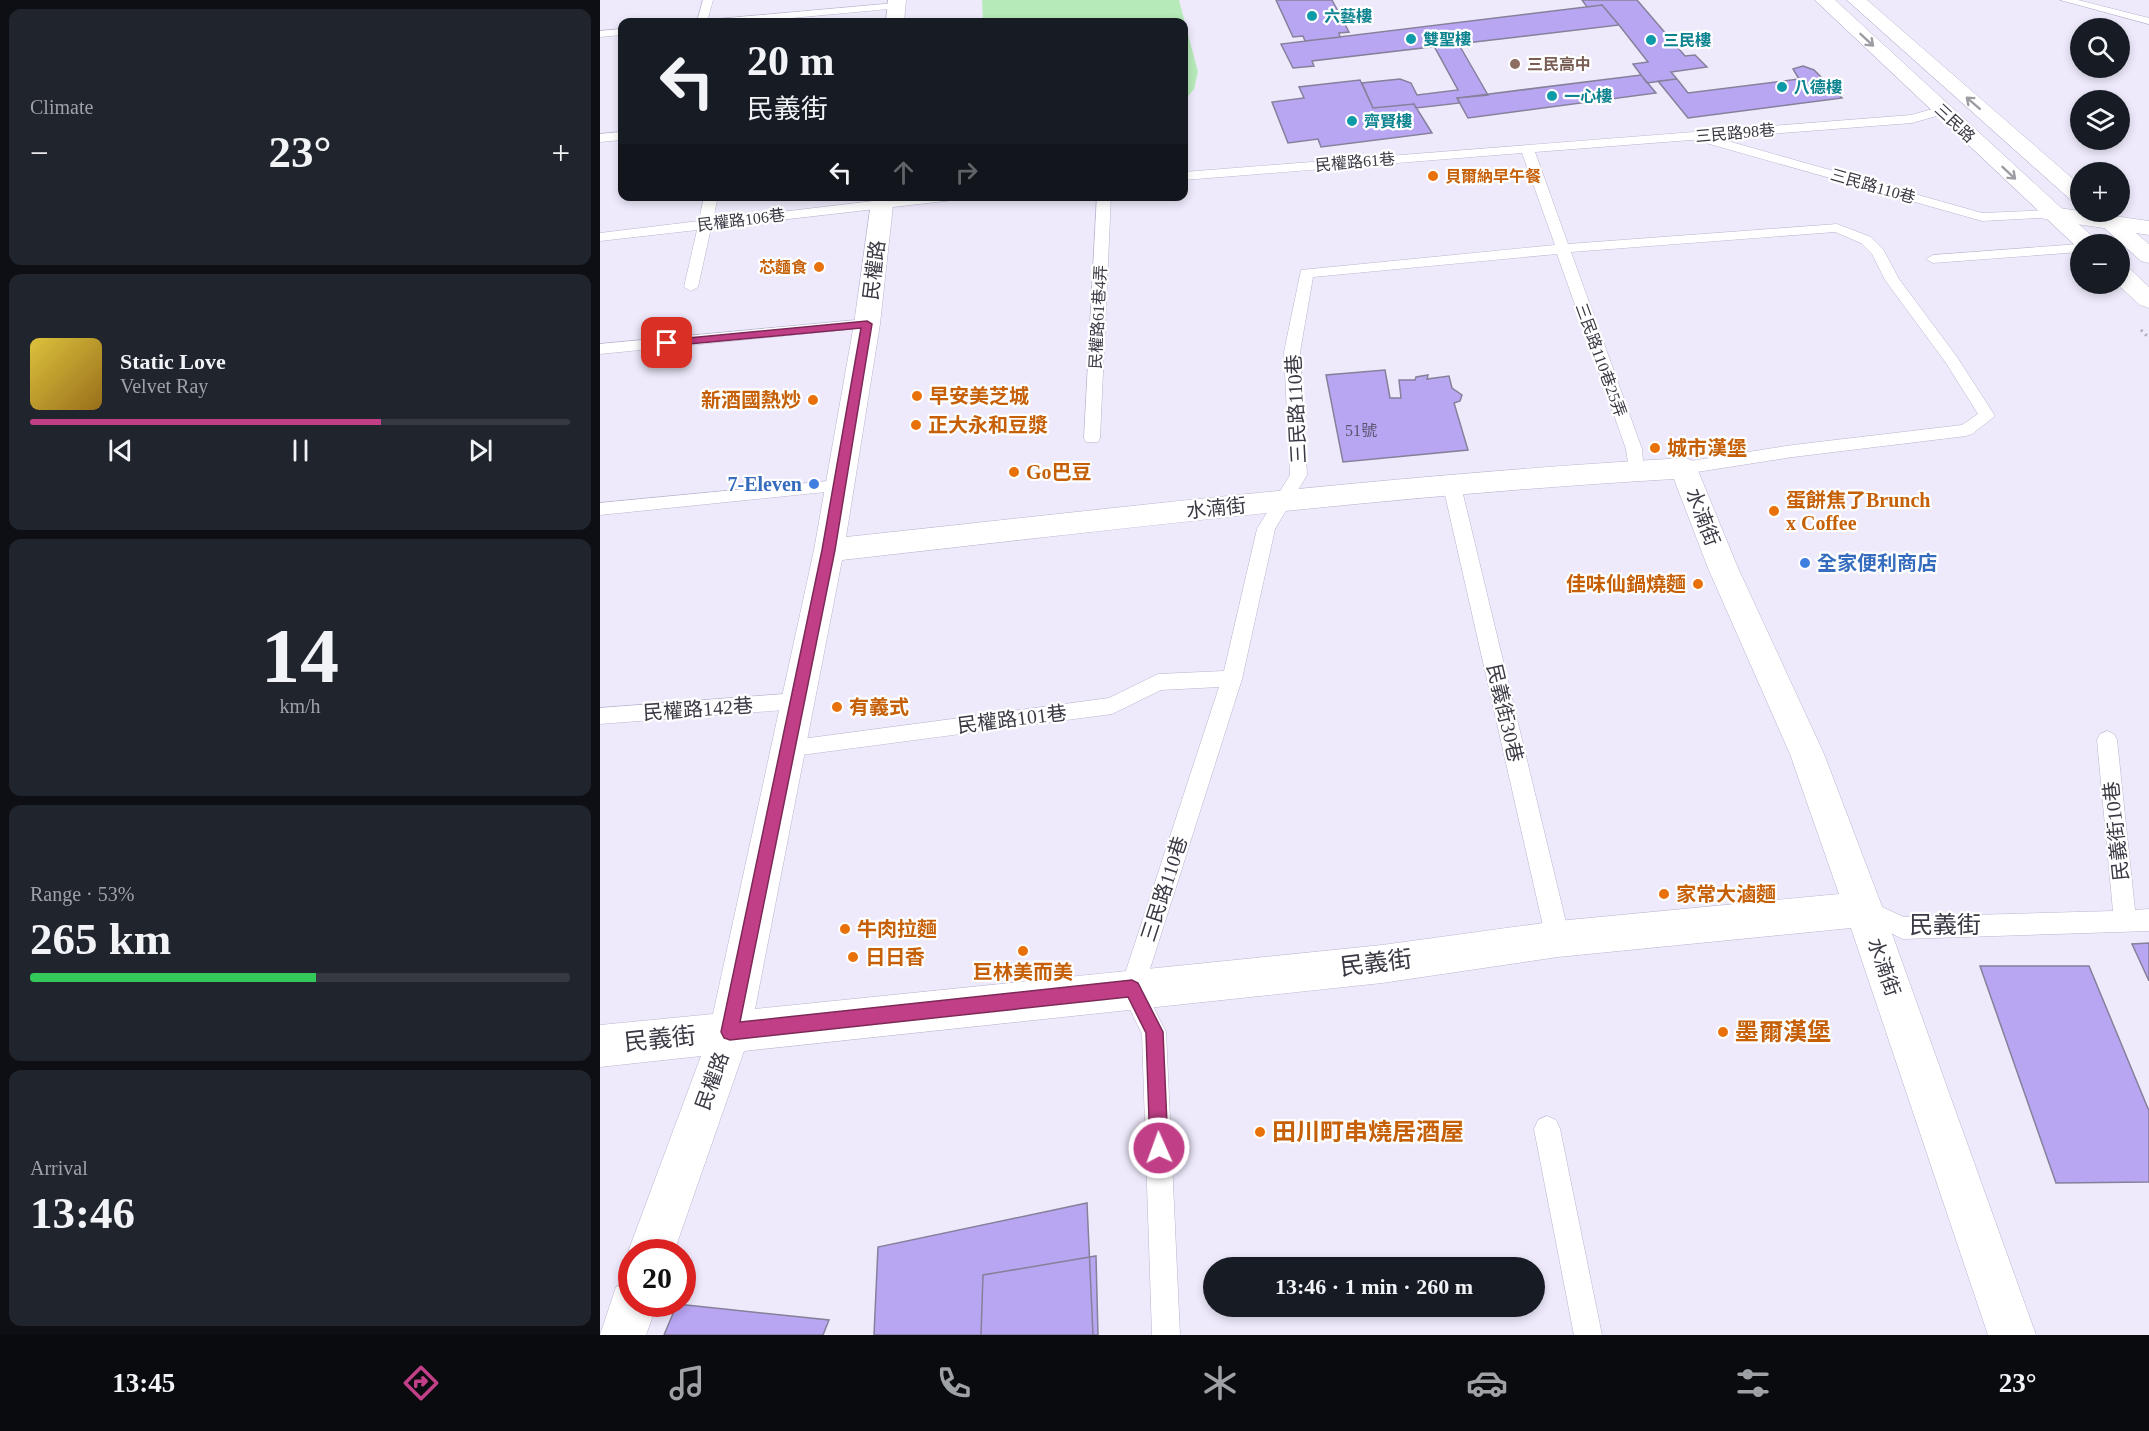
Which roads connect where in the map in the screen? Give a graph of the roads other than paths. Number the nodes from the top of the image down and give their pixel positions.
1 (708, 0) edge
2 (1824, 0) edge
3 (1857, 0) edge
4 (2065, 0) edge
5 (896, 9) edge
6 (703, 18) edge
7 (788, 18) edge
8 (2149, 21) edge
9 (618, 32) edge
10 (600, 34) edge
11 (1943, 110) junction
12 (618, 136) edge
13 (1696, 136) junction
14 (600, 138) edge
15 (1527, 148) junction
16 (1188, 176) edge
17 (2070, 187) edge
18 (710, 201) edge
19 (876, 201) edge
20 (883, 201) edge
21 (1104, 201) edge
22 (2052, 214) junction
23 (2070, 215) edge
24 (2111, 222) edge
25 (2125, 222) edge
26 (704, 224) junction
27 (2149, 228) edge
28 (2075, 234) edge
29 (600, 237) edge
30 (1561, 249) junction
31 (2070, 249) edge
32 (2149, 256) edge
33 (1933, 259) dead end
34 (2130, 282) edge
35 (691, 287) dead end
36 (2149, 300) edge
37 (867, 324) junction
38 (600, 349) edge
39 (1092, 438) dead end
40 (1683, 468) junction
41 (1636, 472) junction
42 (839, 486) junction
43 (1452, 486) junction
44 (1284, 500) junction
45 (600, 509) edge
46 (829, 550) junction
47 (1232, 680) junction
48 (797, 701) junction
49 (600, 716) edge
50 (2107, 740) dead end
51 (786, 748) junction
52 (1864, 909) junction
53 (2149, 920) edge
54 (2125, 921) junction
55 (1558, 939) junction
56 (1132, 988) junction
57 (730, 1032) junction
58 (600, 1046) edge
59 (1547, 1129) dead end
60 (656, 1239) edge
61 (628, 1317) edge
62 (622, 1335) edge
63 (1166, 1335) edge
64 (1588, 1335) edge
65 (2012, 1335) edge

1 - 6 lane
2 -> 11 street, 三民路
17 -> 3 street, 三民路
4 - 8 lane
5 - 7 lane
9 - 10 lane
11 - 13 lane, 三民路98巷
11 -> 22 street, 三民路
12 - 14 lane
13 - 15 lane, 三民路98巷
13 - 22 lane, 三民路110巷
15 - 16 lane, 民權路61巷
15 - 30 lane
18 - 26 lane
19 - 26 lane, 民權路106巷
20 - 37 street, 民權路
21 - 39 lane, 民權路61巷4弄
22 - 23 street
22 - 28 street, 三民路
24 - 32 street
25 - 27 street
26 - 29 lane, 民權路106巷
26 - 35 lane
30 - 40 lane
30 - 41 lane, 三民路110巷25弄
30 - 44 lane, 三民路110巷
31 - 33 lane
34 - 36 street
37 - 38 lane
37 - 42 street, 民權路
40 - 41 street, 水湳街
40 - 52 street, 水湳街
41 - 43 street, 水湳街
42 - 45 lane
42 - 46 street, 民權路
43 - 44 street, 水湳街
43 - 55 lane, 民義街30巷
44 - 46 street, 水湳街
44 - 47 lane, 三民路110巷
46 - 48 street, 民權路
47 - 51 lane, 民權路101巷
47 - 56 lane, 三民路110巷
48 - 49 lane, 民權路142巷
48 - 51 street, 民權路
50 - 54 lane, 民義街10巷
51 - 57 street, 民權路
52 - 54 lane, 民義街
52 - 55 street, 民義街
52 - 65 street, 水湳街
53 - 54 lane, 民義街
55 - 56 street, 民義街
56 - 57 street, 民義街
56 - 63 lane
57 - 58 street, 民義街
57 - 60 street, 民權路
59 - 64 lane
61 - 62 street

